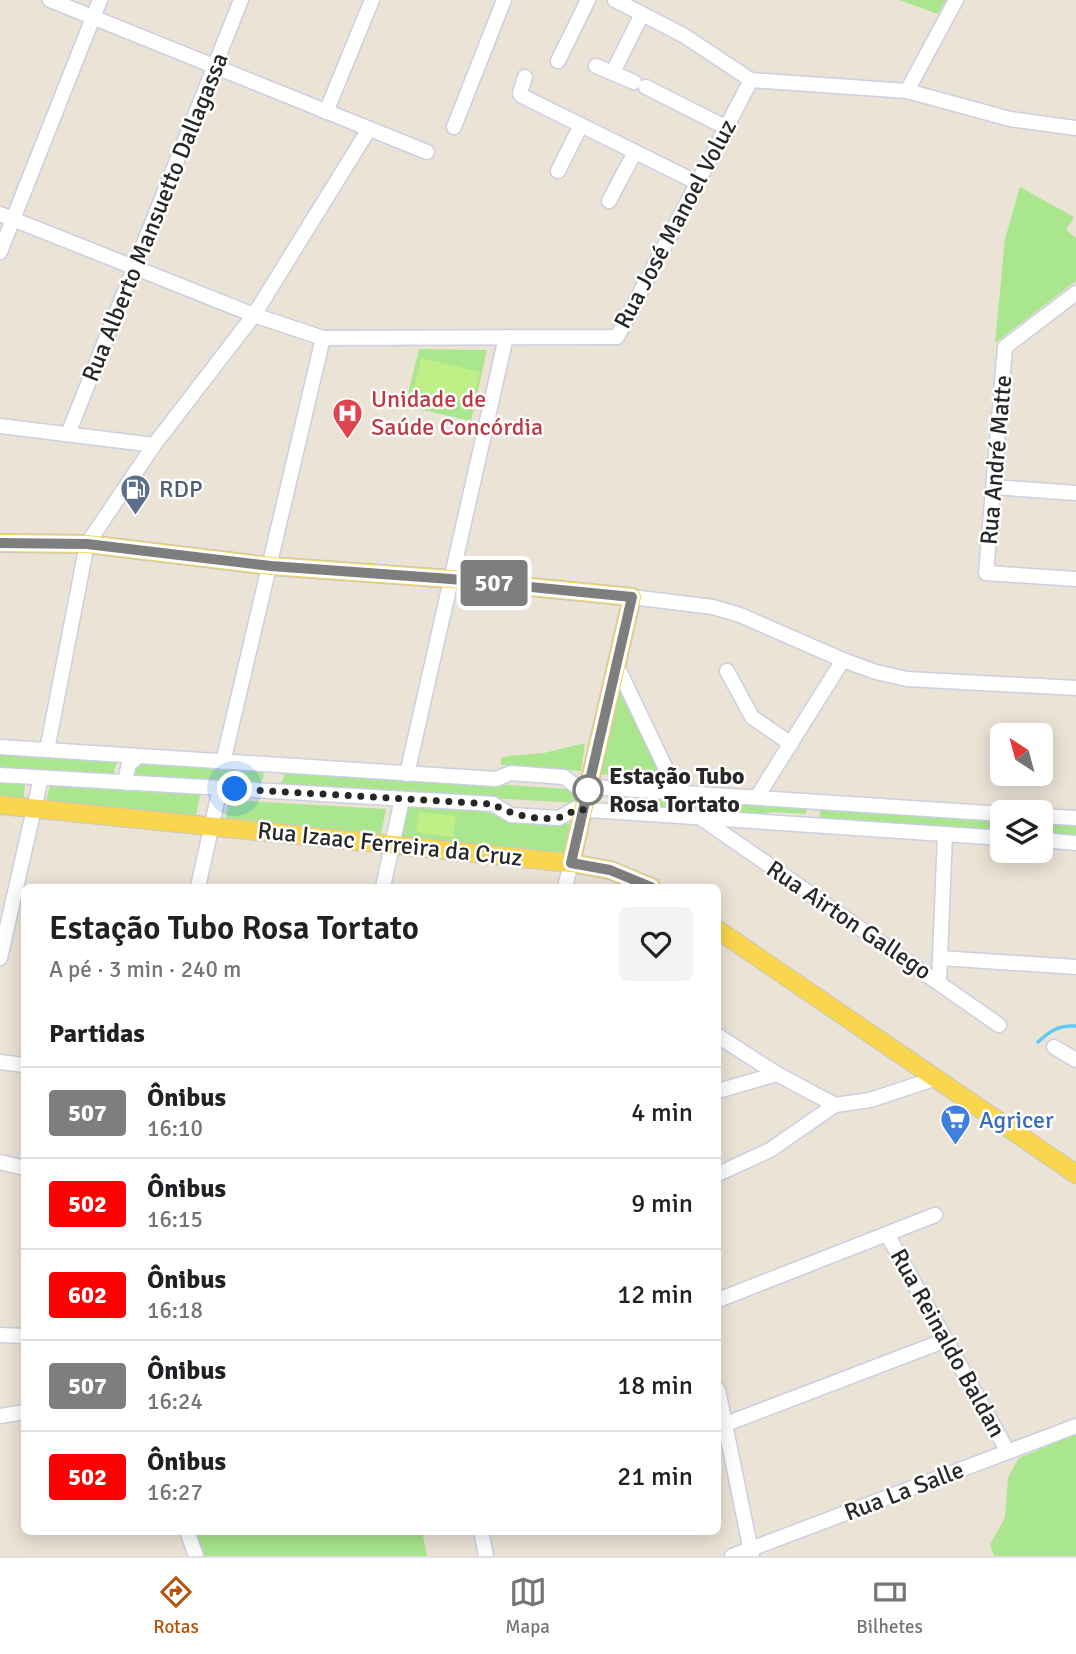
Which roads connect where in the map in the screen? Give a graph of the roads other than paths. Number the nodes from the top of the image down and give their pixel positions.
1 (50, 0) edge
2 (100, 0) edge
3 (242, 0) edge
4 (372, 0) edge
5 (504, 0) edge
6 (589, 0) edge
7 (615, 0) edge
8 (956, 0) edge
9 (642, 14) junction
10 (93, 18) junction
11 (558, 61) dead end
12 (596, 66) dead end
13 (215, 67) junction
14 (613, 72) junction
15 (525, 77) dead end
16 (751, 80) junction
17 (907, 91) junction
18 (326, 112) junction
19 (581, 125) junction
20 (454, 127) dead end
21 (727, 128) junction
22 (1076, 128) edge
23 (369, 129) junction
24 (427, 152) dead end
25 (635, 152) junction
26 (558, 171) dead end
27 (698, 183) junction
28 (609, 201) dead end
29 (6, 217) edge
30 (0, 252) edge
31 (135, 267) junction
32 (1076, 293) edge
33 (254, 315) junction
34 (506, 337) junction
35 (323, 338) junction
36 (0, 426) edge
37 (68, 434) junction
38 (154, 445) junction
39 (994, 487) junction
40 (1076, 494) edge
41 (0, 542) edge
42 (87, 544) junction
43 (271, 566) junction
44 (451, 579) junction
45 (1076, 579) edge
46 (632, 597) junction
47 (843, 660) junction
48 (616, 664) junction
49 (727, 671) dead end
50 (1076, 688) edge
51 (791, 744) junction
52 (0, 747) edge
53 (47, 750) junction
54 (139, 756) junction
55 (223, 761) junction
56 (269, 765) junction
57 (407, 774) junction
58 (0, 775) edge
59 (41, 778) junction
60 (128, 783) junction
61 (588, 786) junction
62 (220, 788) junction
63 (632, 789) junction
64 (264, 791) junction
65 (677, 792) junction
66 (757, 797) junction
67 (402, 799) junction
68 (818, 802) junction
69 (0, 805) edge
70 (33, 808) junction
71 (583, 810) junction
72 (627, 813) junction
73 (990, 813) edge
74 (699, 817) junction
75 (1053, 817) edge
76 (1076, 818) edge
77 (814, 825) junction
78 (212, 826) junction
79 (945, 834) junction
80 (990, 837) edge
81 (1053, 842) edge
82 (1076, 843) edge
83 (393, 845) junction
84 (571, 863) junction
85 (199, 884) edge
86 (384, 884) edge
87 (566, 884) edge
88 (645, 884) edge
89 (721, 932) edge
90 (0, 958) edge
91 (940, 958) junction
92 (1076, 967) edge
93 (939, 982) junction
94 (999, 1025) dead end
95 (721, 1038) edge
96 (1054, 1047) dead end
97 (1076, 1060) edge
98 (0, 1062) edge
99 (21, 1065) edge
100 (777, 1074) junction
101 (937, 1078) junction
102 (721, 1090) edge
103 (835, 1105) junction
104 (0, 1162) edge
105 (21, 1167) edge
106 (721, 1173) edge
107 (1076, 1174) edge
108 (935, 1215) dead end
109 (887, 1234) junction
110 (721, 1299) edge
111 (0, 1335) edge
112 (21, 1336) edge
113 (946, 1340) junction
114 (21, 1412) edge
115 (0, 1416) edge
116 (721, 1425) edge
117 (1076, 1426) edge
118 (1008, 1452) junction
119 (188, 1535) edge
120 (482, 1535) edge
121 (751, 1553) edge
122 (195, 1556) edge
123 (486, 1556) edge
124 (732, 1556) edge

1 - 10 street
2 - 10 street
3 - 13 street, Rua Alberto Mansuetto Dallagassa
4 - 18 street
5 - 20 street
6 - 11 street
7 - 9 street
8 - 17 street
9 - 14 street
9 - 16 street
10 - 13 street
10 - 29 street
12 - 14 street
13 - 18 street
13 - 31 street, Rua Alberto Mansuetto Dallagassa
14 - 21 street
15 - 19 street
16 - 17 street
16 - 21 street, Rua José Manoel Voluz
17 - 22 street
18 - 23 street
19 - 25 street
19 - 26 street
21 - 27 street, Rua José Manoel Voluz
23 - 24 street
23 - 33 street
25 - 27 street
25 - 28 street
27 - 34 street, Rua José Manoel Voluz
29 - 30 street
29 - 31 street, Rua José Manoel Voluz
31 - 33 street, Rua José Manoel Voluz
31 - 37 street, Rua Alberto Mansuetto Dallagassa
32 - 39 street, Rua André Matte
33 - 35 street, Rua José Manoel Voluz
33 - 38 street
34 - 35 street, Rua José Manoel Voluz
34 - 44 street
35 - 43 street
36 - 37 street
37 - 38 street
38 - 42 street
39 - 40 street
39 - 45 street, Rua André Matte
41 - 42 main road
42 - 43 main road
42 - 53 street
43 - 44 main road
43 - 55 street
44 - 46 main road
44 - 57 street
46 - 47 street
46 - 48 main road
47 - 50 street
47 - 51 street
48 - 61 main road
48 - 65 street
49 - 51 street
51 - 66 street
52 - 53 street
53 - 54 street
54 - 55 street
54 - 60 street
55 - 56 street
56 - 57 street
56 - 64 street
57 - 61 street
58 - 59 street
59 - 60 street
59 - 70 street
60 - 62 street
61 - 63 street
61 - 71 main road
62 - 64 street
62 - 78 street
63 - 65 street
63 - 72 street
64 - 67 street
65 - 66 street
66 - 68 street
67 - 71 street
67 - 83 street
68 - 73 street
68 - 77 street
69 - 70 main road, Rua Izaac Ferreira da Cruz
70 - 78 main road, Rua Izaac Ferreira da Cruz
70 - 90 street
71 - 72 street
71 - 84 main road
72 - 74 street
74 - 77 street
74 - 93 street, Rua Airton Gallego
75 - 76 street
77 - 79 street
78 - 83 main road, Rua Izaac Ferreira da Cruz
78 - 85 street
79 - 80 street
79 - 91 street
81 - 82 street
83 - 84 main road, Rua Izaac Ferreira da Cruz
83 - 86 street
84 - 87 street
84 - 88 main road, Rua Izaac Ferreira da Cruz
89 - 101 main road
91 - 92 street
91 - 93 street
93 - 94 street, Rua Airton Gallego
95 - 100 street
96 - 97 street
98 - 99 street
100 - 102 street
100 - 103 street
101 - 103 street
101 - 107 main road
103 - 106 street
104 - 105 street
108 - 109 street
109 - 110 street
109 - 113 street, Rua Reinaldo Baldan
111 - 112 street
113 - 116 street
113 - 118 street, Rua Reinaldo Baldan
114 - 115 street
116 - 121 street
117 - 118 street, Rua La Salle
118 - 121 street, Rua La Salle
119 - 122 street
120 - 123 street
121 - 124 street, Rua La Salle

